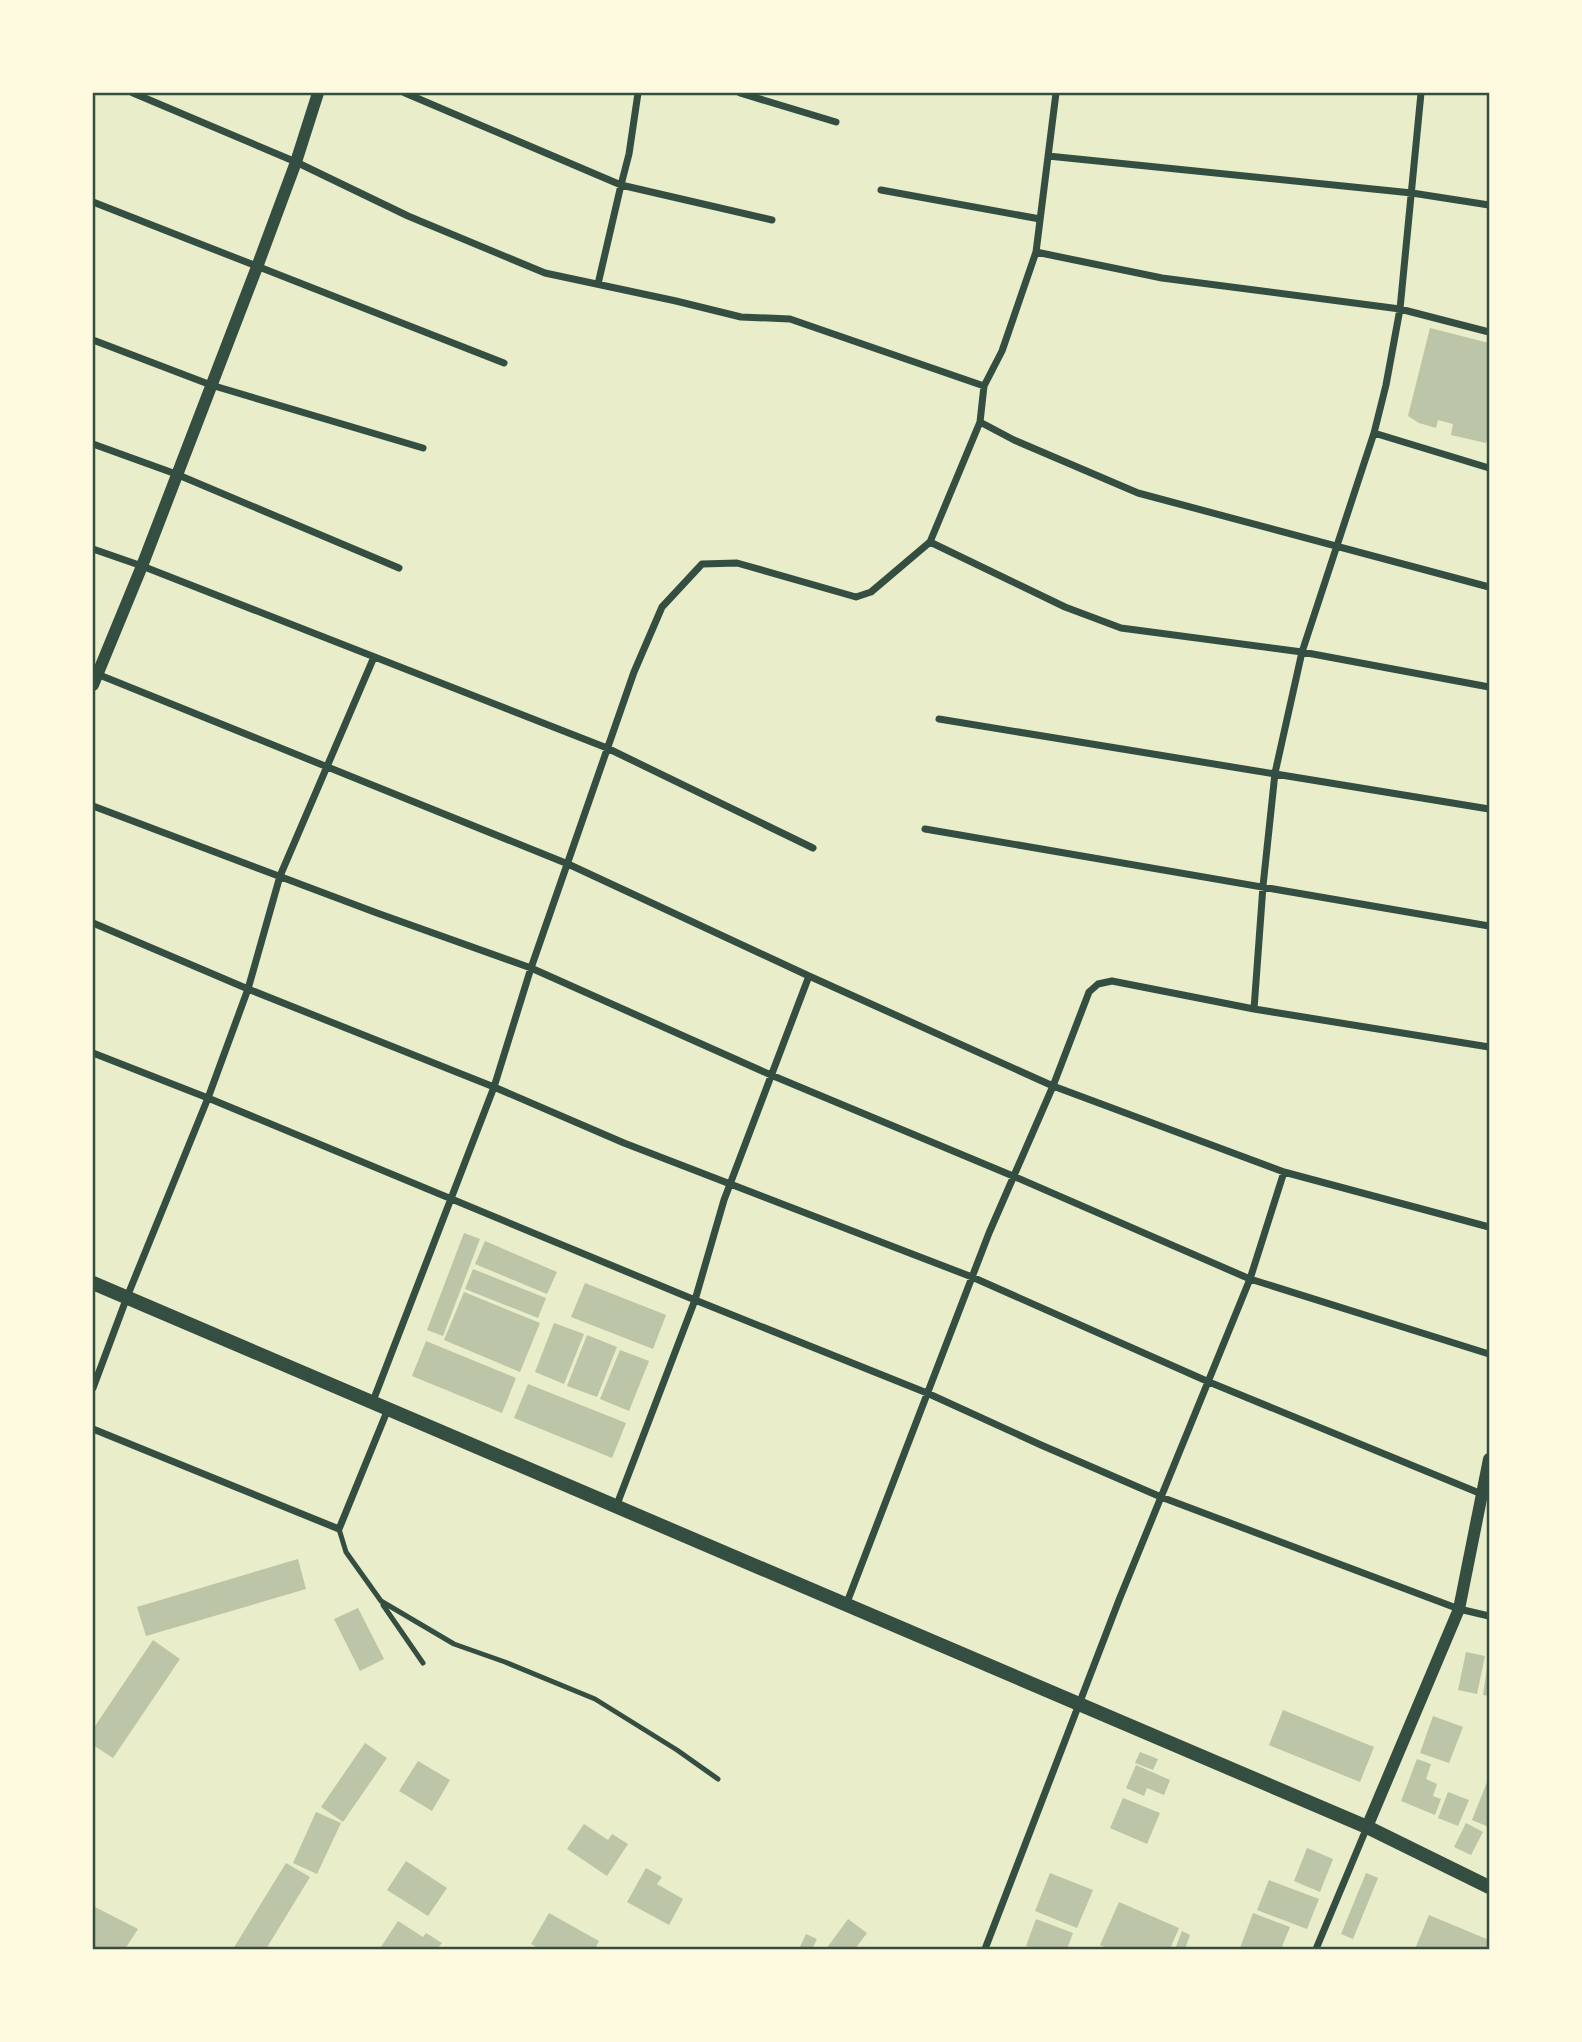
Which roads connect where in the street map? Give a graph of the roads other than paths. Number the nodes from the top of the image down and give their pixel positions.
1 (133, 93) edge
2 (318, 93) edge
3 (405, 93) edge
4 (638, 93) edge
5 (740, 93) edge
6 (1056, 93) edge
7 (1421, 93) edge
8 (836, 122) dead end
9 (1048, 156) junction
10 (296, 162) junction
11 (621, 185) junction
12 (881, 190) dead end
13 (1412, 193) junction
14 (93, 202) edge
15 (1489, 205) edge
16 (1040, 219) junction
17 (772, 220) dead end
18 (1036, 251) junction
19 (257, 267) junction
20 (598, 284) junction
21 (1400, 309) junction
22 (1489, 332) edge
23 (93, 340) edge
24 (504, 363) dead end
25 (211, 385) junction
26 (984, 386) junction
27 (980, 422) junction
28 (1374, 433) junction
29 (93, 444) edge
30 (423, 448) dead end
31 (1489, 468) edge
32 (176, 474) junction
33 (930, 542) junction
34 (1338, 545) junction
35 (93, 549) edge
36 (142, 566) junction
37 (398, 568) dead end
38 (1489, 587) edge
39 (1302, 652) junction
40 (374, 657) junction
41 (94, 677) edge
42 (1489, 687) edge
43 (939, 719) dead end
44 (607, 748) junction
45 (326, 767) junction
46 (1275, 773) junction
47 (93, 806) edge
48 (1489, 809) edge
49 (925, 829) dead end
50 (813, 848) dead end
51 (568, 864) junction
52 (280, 876) junction
53 (1263, 886) junction
54 (93, 923) edge
55 (1489, 926) edge
56 (531, 968) junction
57 (809, 976) junction
58 (248, 989) junction
59 (1254, 1009) junction
60 (1489, 1047) edge
61 (93, 1053) edge
62 (771, 1075) junction
63 (1053, 1086) junction
64 (494, 1087) junction
65 (208, 1098) junction
66 (1284, 1172) junction
67 (1013, 1176) junction
68 (730, 1184) junction
69 (452, 1198) junction
70 (1489, 1227) edge
71 (972, 1276) junction
72 (1250, 1279) junction
73 (93, 1283) edge
74 (127, 1297) junction
75 (695, 1300) junction
76 (1489, 1354) edge
77 (1209, 1382) junction
78 (93, 1388) edge
79 (927, 1393) junction
80 (373, 1401) junction
81 (388, 1408) junction
82 (93, 1429) edge
83 (1489, 1459) edge
84 (1485, 1496) edge
85 (1161, 1497) junction
86 (616, 1507) junction
87 (339, 1530) junction
88 (381, 1601) junction
89 (845, 1606) junction
90 (1459, 1609) junction
91 (1489, 1616) edge
92 (423, 1663) dead end
93 (1079, 1704) junction
94 (718, 1779) dead end
95 (1367, 1827) junction
96 (1489, 1887) edge
97 (986, 1949) edge
98 (1316, 1949) edge

1 - 10 street
2 - 10 street
3 - 11 street
4 - 11 street
5 - 8 street
6 - 9 street
7 - 13 street
9 - 13 street
9 - 16 street
10 - 19 street
10 - 20 street
11 - 17 street
11 - 20 street
12 - 16 street
13 - 15 street
13 - 21 street
14 - 19 street
16 - 18 street
18 - 21 street
18 - 26 street
19 - 24 street
19 - 25 street
20 - 26 street
21 - 22 street
21 - 28 street
23 - 25 street
25 - 30 street
25 - 32 street
26 - 27 street
27 - 33 street
27 - 34 street
28 - 31 street
28 - 34 street
29 - 32 street
32 - 36 street
32 - 37 street
33 - 39 street
33 - 44 street
34 - 38 street
34 - 39 street
35 - 36 street
36 - 40 street
36 - 41 street
39 - 42 street
39 - 46 street
40 - 44 street
40 - 45 street
41 - 45 street
43 - 46 street
44 - 50 street
44 - 51 street
45 - 51 street
45 - 52 street
46 - 48 street
46 - 53 street
47 - 52 street
49 - 53 street
51 - 56 street
51 - 57 street
52 - 56 street
52 - 58 street
53 - 55 street
53 - 59 street
54 - 58 street
56 - 62 street
56 - 64 street
57 - 62 street
57 - 63 street
58 - 64 street
58 - 65 street
59 - 60 street
59 - 63 street
61 - 65 street
62 - 67 street
62 - 68 street
63 - 66 street
63 - 67 street
64 - 68 street
64 - 69 street
65 - 69 street
65 - 74 street
66 - 70 street
66 - 72 street
67 - 71 street
67 - 72 street
68 - 71 street
68 - 75 street
69 - 75 street
69 - 80 street
71 - 77 street
71 - 79 street
72 - 76 street
72 - 77 street
73 - 74 main road
74 - 78 street
74 - 80 main road
75 - 79 street
75 - 86 street
77 - 84 street
77 - 85 street
79 - 85 street
79 - 89 street
80 - 81 main road
81 - 86 main road
81 - 87 street
82 - 87 street
83 - 84 street
84 - 90 street
85 - 90 street
85 - 93 street
86 - 89 main road
87 - 88 lane
88 - 92 lane
88 - 94 lane
89 - 93 main road
90 - 91 street
90 - 95 street
93 - 95 main road
93 - 97 street
95 - 96 main road
95 - 98 street

